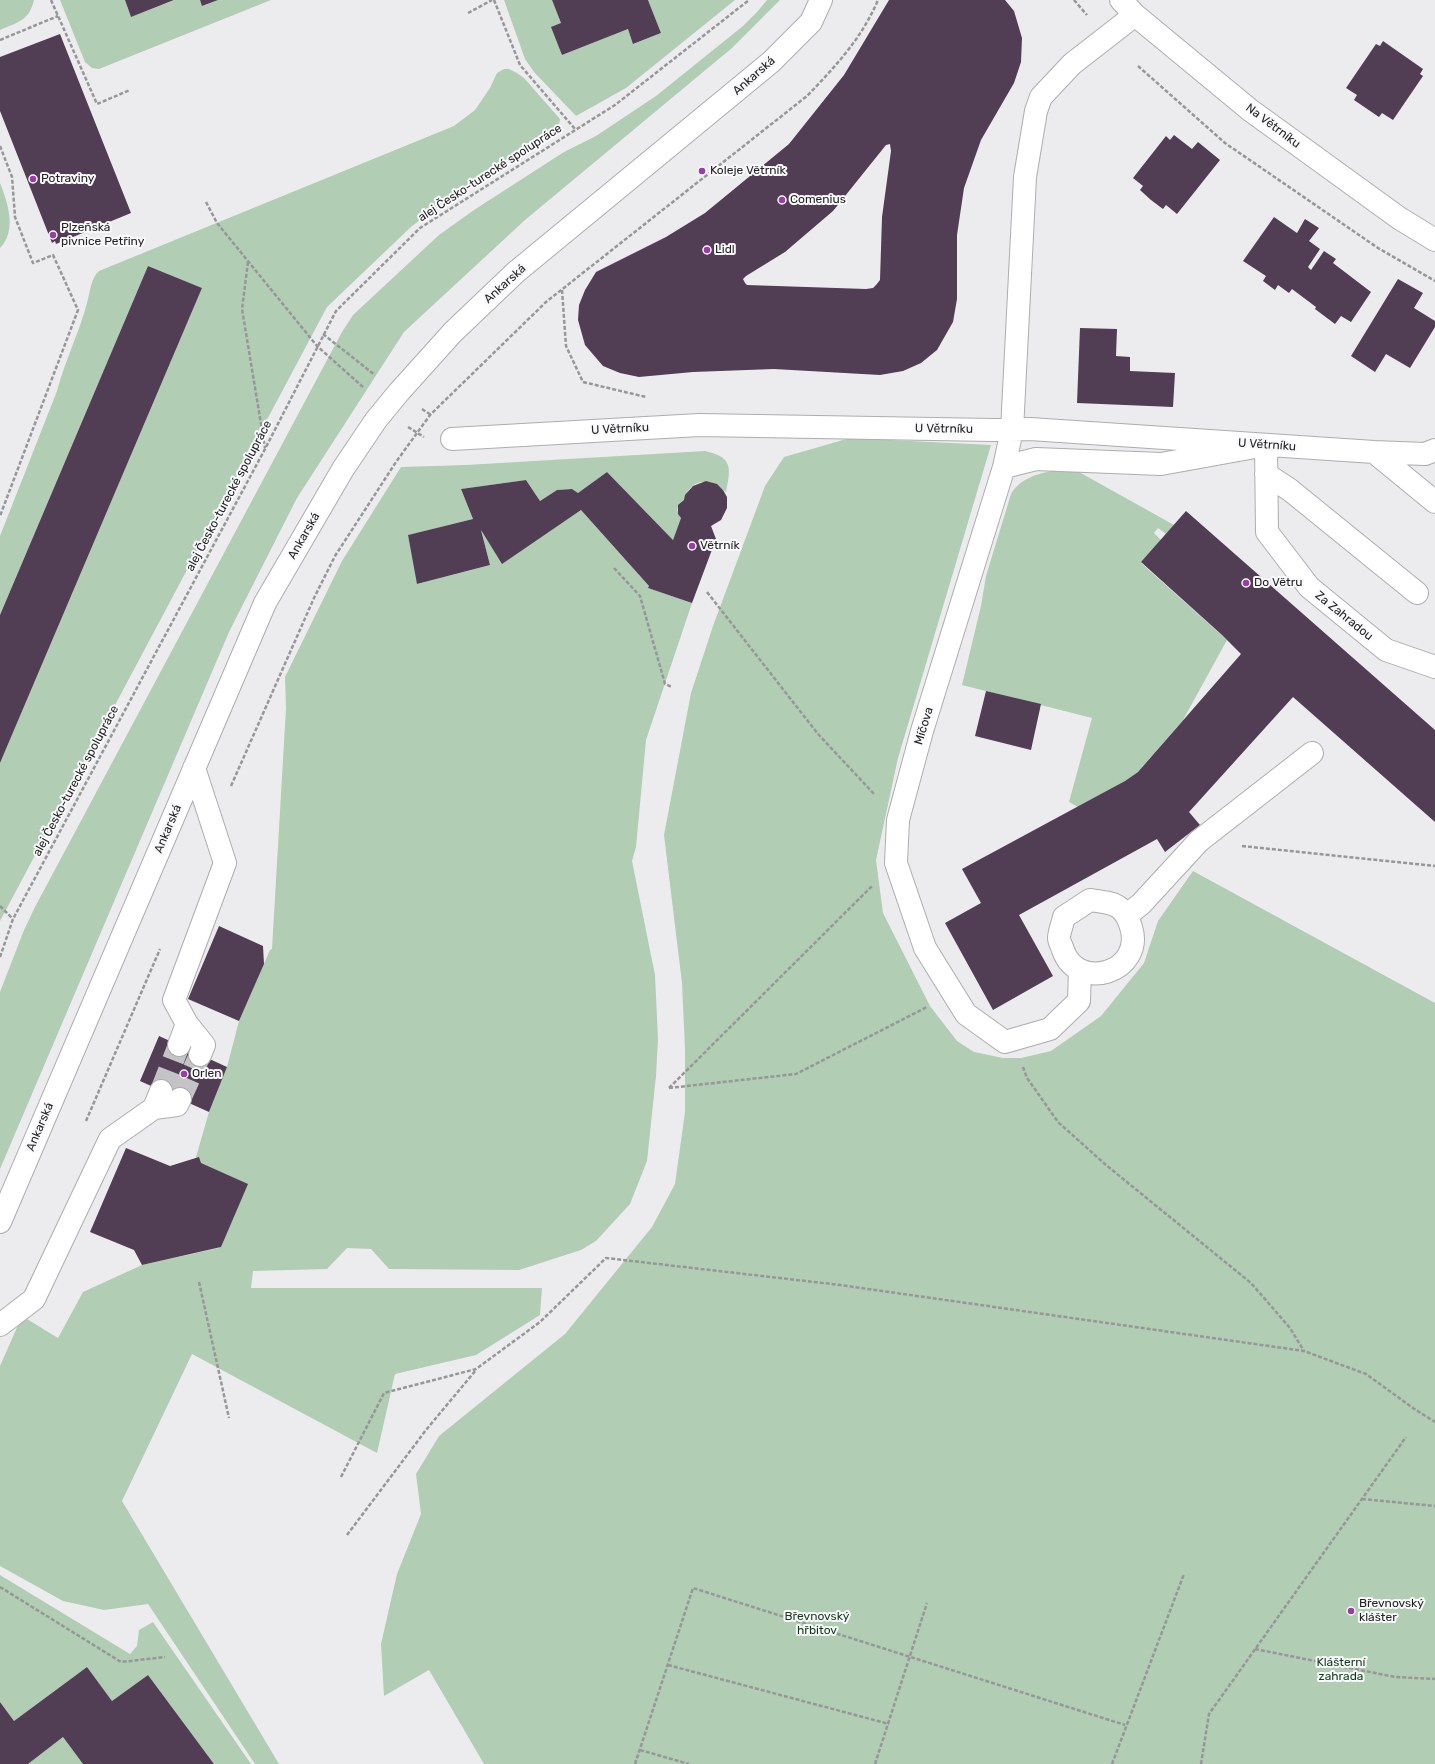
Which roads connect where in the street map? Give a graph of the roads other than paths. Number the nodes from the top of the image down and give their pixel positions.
1 (821, 0) edge
2 (1128, 8) edge
3 (1435, 240) edge
4 (1012, 430) junction
5 (452, 439) road end
6 (1266, 445) junction
7 (1435, 450) edge
8 (1374, 452) junction
9 (1004, 467) junction
10 (1266, 474) junction
11 (1435, 502) edge
12 (1417, 593) dead end
13 (1435, 667) edge
14 (1312, 753) dead end
15 (194, 768) junction
16 (1127, 915) junction
17 (1080, 970) junction
18 (187, 1024) junction
19 (178, 1046) tunnel mouth
20 (200, 1055) tunnel mouth
21 (180, 1099) dead end
22 (0, 1222) edge
23 (0, 1325) edge

1 - 15 street, Ankarská
2 - 3 street, Na Větrníku
2 - 4 street, Míčova
4 - 5 street, U Větrníku
4 - 6 street, U Větrníku
4 - 9 street, Míčova
6 - 8 street, U Větrníku
6 - 9 street
6 - 10 street, Za Zahradou
7 - 8 street, U Větrníku
8 - 11 street
9 - 17 street, Míčova
10 - 12 street
10 - 13 street, Za Zahradou
14 - 16 street
15 - 18 street
15 - 22 street, Ankarská
16 - 17 street
16 - 17 street
18 - 19 street
18 - 20 street
21 - 23 street

